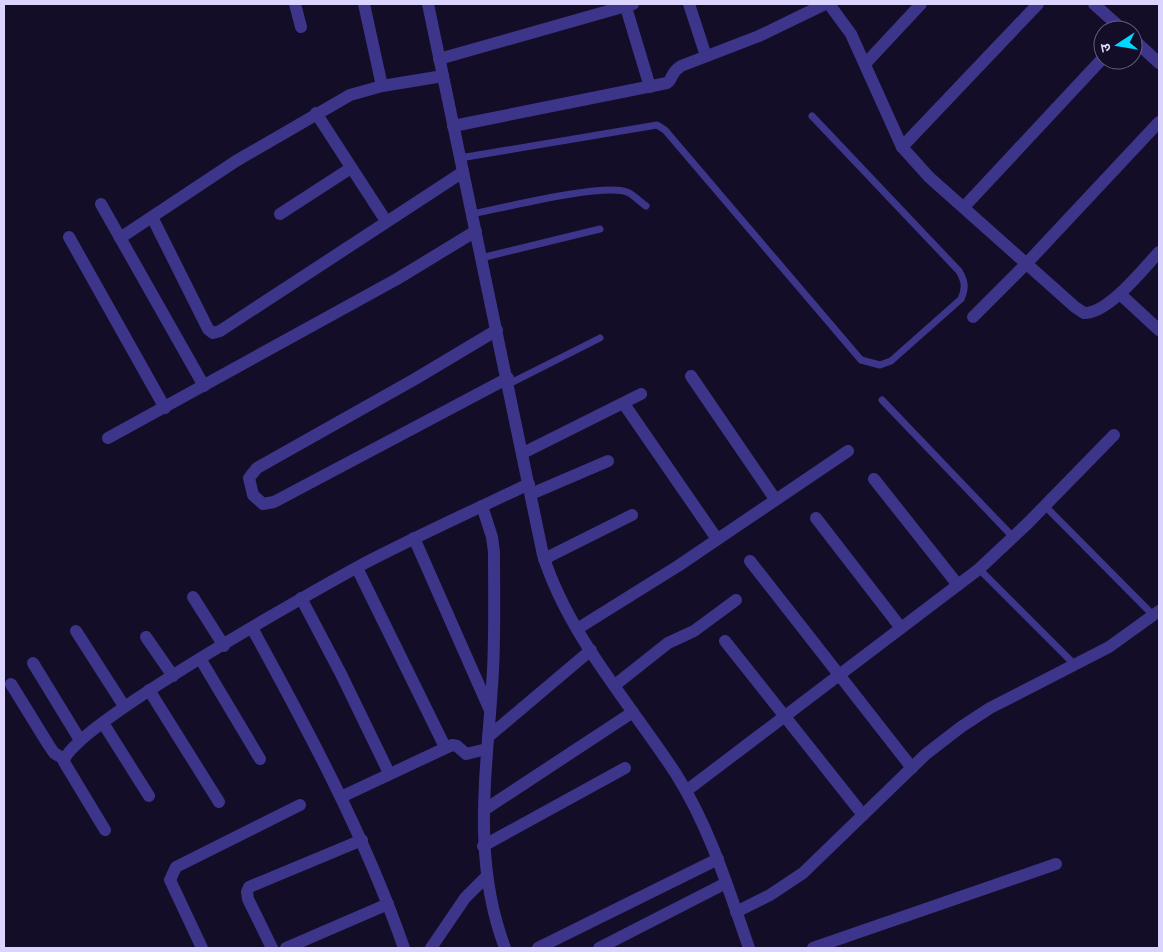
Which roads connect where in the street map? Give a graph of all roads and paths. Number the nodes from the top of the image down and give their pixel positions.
1 (295, 4) edge
2 (364, 4) edge
3 (428, 4) edge
4 (628, 4) edge
5 (689, 4) edge
6 (825, 4) edge
7 (829, 4) edge
8 (921, 4) edge
9 (1038, 4) edge
10 (1094, 4) edge
11 (1112, 20) edge
12 (301, 27) dead end
13 (1143, 48) edge
14 (706, 56) junction
15 (439, 59) junction
16 (1159, 63) edge
17 (865, 64) junction
18 (1093, 69) edge
19 (443, 76) junction
20 (382, 86) junction
21 (650, 87) junction
22 (316, 113) junction
23 (812, 116) dead end
24 (1159, 122) edge
25 (454, 126) junction
26 (902, 147) junction
27 (460, 158) junction
28 (351, 168) junction
29 (463, 172) junction
30 (101, 204) dead end
31 (646, 206) dead end
32 (964, 207) junction
33 (280, 214) dead end
34 (472, 214) junction
35 (152, 217) junction
36 (386, 221) junction
37 (600, 229) dead end
38 (476, 231) junction
39 (69, 237) dead end
40 (120, 238) junction
41 (1159, 252) edge
42 (481, 258) junction
43 (1027, 263) junction
44 (1120, 294) junction
45 (973, 317) dead end
46 (497, 330) junction
47 (1159, 330) edge
48 (600, 338) dead end
49 (691, 376) dead end
50 (508, 381) junction
51 (204, 386) junction
52 (641, 394) dead end
53 (882, 400) dead end
54 (624, 404) junction
55 (165, 408) junction
56 (1114, 435) dead end
57 (108, 438) dead end
58 (848, 451) dead end
59 (523, 453) junction
60 (608, 461) dead end
61 (874, 479) dead end
62 (530, 489) junction
63 (775, 499) junction
64 (482, 506) junction
65 (1045, 506) junction
66 (632, 515) dead end
67 (816, 518) dead end
68 (1013, 537) junction
69 (414, 538) junction
70 (717, 539) junction
71 (544, 559) junction
72 (750, 561) dead end
73 (357, 568) junction
74 (979, 568) junction
75 (958, 585) junction
76 (193, 597) dead end
77 (301, 598) junction
78 (736, 600) dead end
79 (1156, 613) edge
80 (252, 628) junction
81 (901, 628) junction
82 (577, 629) junction
83 (76, 631) dead end
84 (146, 637) dead end
85 (725, 641) dead end
86 (224, 646) junction
87 (592, 650) junction
88 (201, 660) junction
89 (33, 663) dead end
90 (1075, 666) junction
91 (173, 676) junction
92 (838, 676) junction
93 (11, 684) dead end
94 (615, 685) junction
95 (149, 690) junction
96 (124, 706) junction
97 (490, 710) junction
98 (633, 712) junction
99 (784, 717) junction
100 (103, 722) junction
101 (80, 740) junction
102 (487, 743) junction
103 (445, 748) junction
104 (64, 759) junction
105 (260, 759) dead end
106 (625, 768) dead end
107 (912, 768) junction
108 (389, 773) junction
109 (686, 791) junction
110 (149, 796) dead end
111 (340, 797) junction
112 (219, 802) dead end
113 (300, 805) dead end
114 (484, 810) junction
115 (863, 815) junction
116 (105, 830) dead end
117 (362, 840) junction
118 (483, 846) junction
119 (718, 859) junction
120 (1056, 864) dead end
121 (486, 877) junction
122 (726, 883) junction
123 (388, 904) junction
124 (736, 912) junction
125 (202, 948) edge
126 (272, 948) edge
127 (286, 948) edge
128 (404, 948) edge
129 (431, 948) edge
130 (505, 948) edge
131 (538, 948) edge
132 (598, 948) edge
133 (749, 948) edge
134 (813, 948) edge

1 - 12 street
2 - 20 street
3 - 15 street
4 - 15 street
4 - 21 street
5 - 14 street
6 - 14 street
7 - 17 street
8 - 17 street
9 - 26 street
10 - 11 street
13 - 16 street
14 - 21 street
15 - 19 street
17 - 26 street
18 - 32 street
19 - 20 street
19 - 25 street
20 - 22 street
21 - 25 street
22 - 28 street
22 - 35 street
23 - 27 lane
24 - 43 street
25 - 27 street
26 - 32 street
27 - 29 street
28 - 33 street
28 - 36 street
29 - 34 street
29 - 36 street
30 - 40 street
31 - 34 lane
32 - 43 street
34 - 38 street
35 - 36 street
35 - 40 street
37 - 42 lane
38 - 42 street
38 - 51 street
39 - 55 street
40 - 51 street
41 - 44 street
42 - 46 street
43 - 44 street
43 - 45 street
44 - 47 street
46 - 50 street
46 - 50 street
48 - 50 lane
49 - 63 street
50 - 59 street
51 - 55 street
52 - 54 street
53 - 68 lane
54 - 59 street
54 - 70 street
55 - 57 street
56 - 65 street
58 - 63 street
59 - 62 street
60 - 62 street
61 - 75 street
62 - 64 street
62 - 71 street
63 - 70 street
64 - 69 street
64 - 97 street
65 - 68 street
65 - 79 lane
66 - 71 street
67 - 81 street
68 - 74 street
69 - 73 street
69 - 97 street
70 - 82 street
71 - 82 street
72 - 92 street
73 - 77 street
73 - 103 street
74 - 75 street
74 - 90 lane
75 - 81 street
76 - 86 street
77 - 80 street
77 - 108 street
78 - 94 street
79 - 90 street
80 - 86 street
80 - 111 street
81 - 92 street
82 - 87 street
83 - 96 street
84 - 91 street
85 - 99 street
86 - 88 street
87 - 94 street
87 - 102 street
88 - 91 street
88 - 105 street
89 - 101 street
90 - 107 street
91 - 95 street
92 - 99 street
92 - 107 street
93 - 104 street
94 - 98 street
95 - 96 street
95 - 112 street
96 - 100 street
97 - 102 street
98 - 109 street
98 - 114 street
99 - 109 street
99 - 115 street
100 - 101 street
100 - 110 street
101 - 104 street
102 - 103 street
102 - 114 street
103 - 108 street
104 - 116 street
106 - 118 street
107 - 115 street
108 - 111 street
109 - 119 street
111 - 117 street
113 - 125 street
114 - 118 street
115 - 124 street
117 - 123 street
117 - 126 street
118 - 121 street
119 - 122 street
119 - 131 street
120 - 134 street
121 - 129 street
121 - 130 street
122 - 124 street
122 - 132 street
123 - 127 street
123 - 128 street
124 - 133 street

